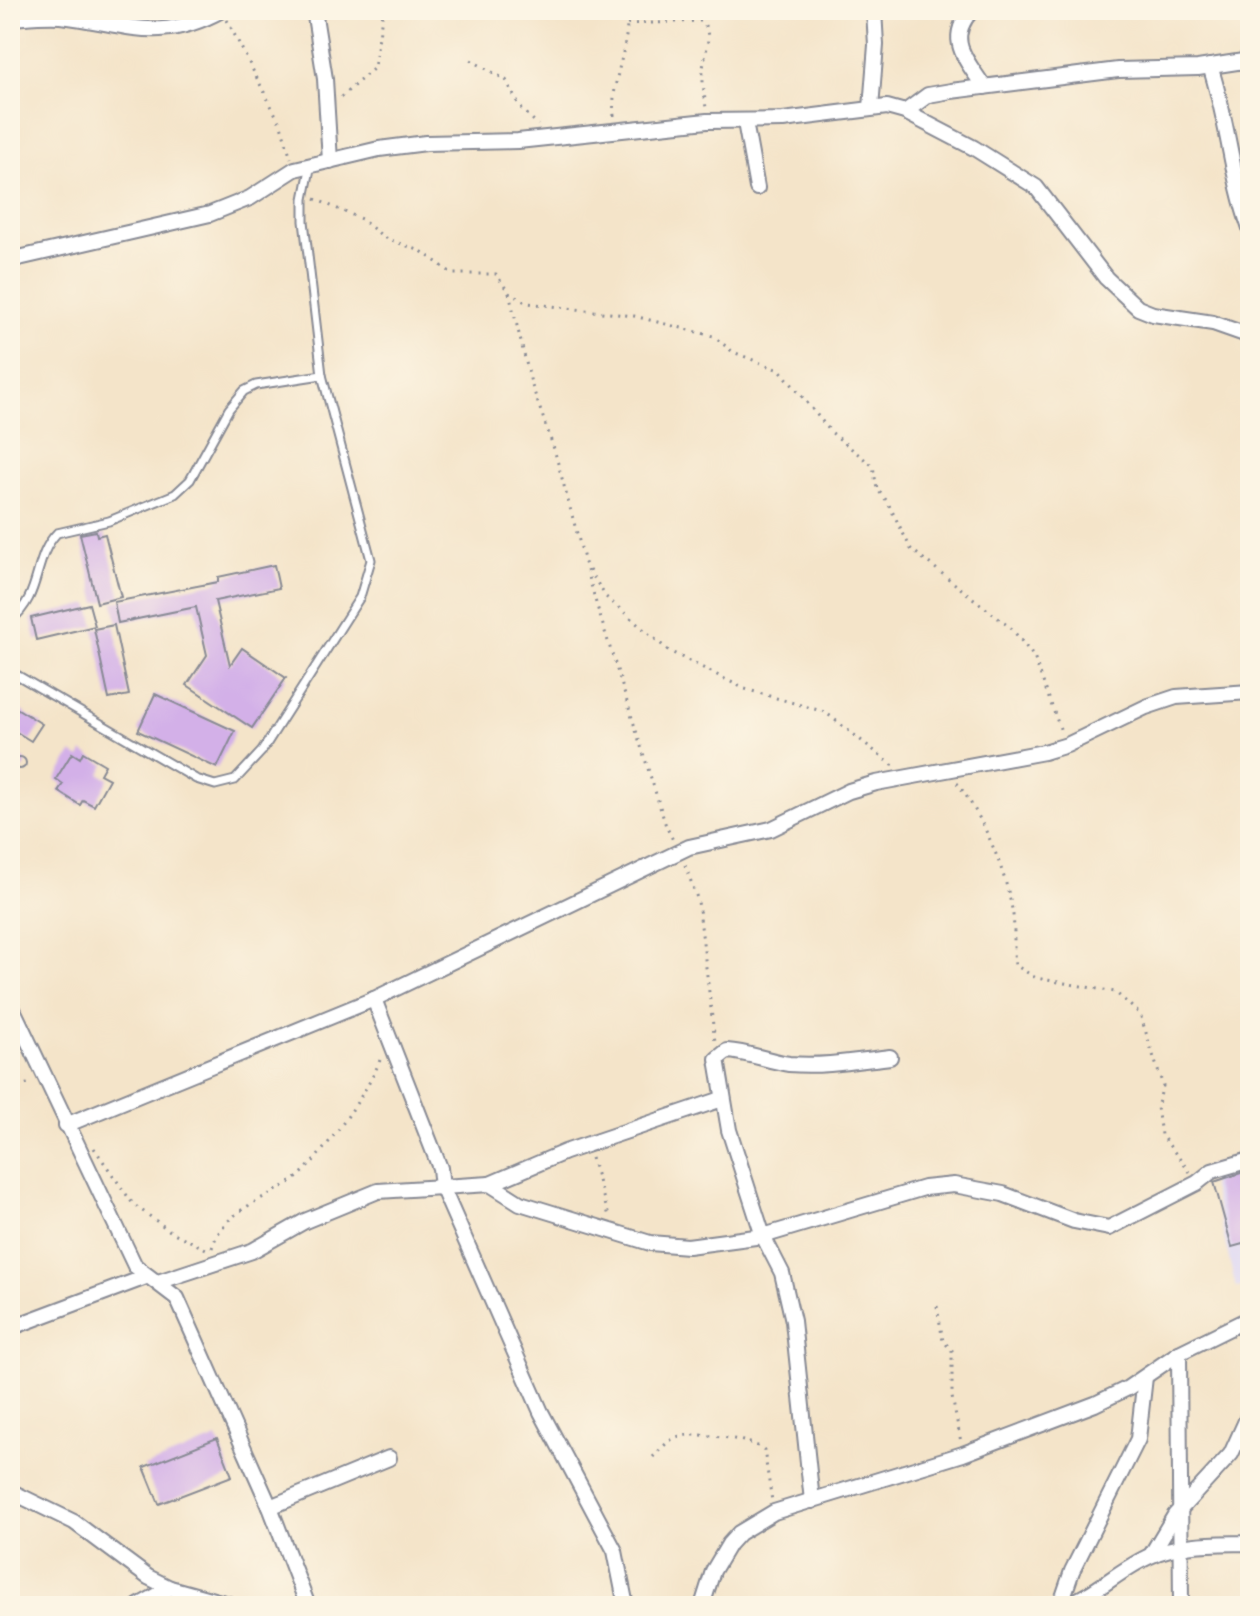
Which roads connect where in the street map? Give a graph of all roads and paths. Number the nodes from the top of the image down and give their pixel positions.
1 (222, 10) edge
2 (314, 10) edge
3 (383, 10) edge
4 (616, 10) edge
5 (874, 10) edge
6 (972, 10) edge
7 (10, 18) edge
8 (627, 24) junction
9 (471, 60) dead end
10 (1250, 60) edge
11 (1210, 66) junction
12 (984, 87) junction
13 (327, 104) junction
14 (871, 108) junction
15 (905, 112) junction
16 (707, 121) junction
17 (745, 122) junction
18 (615, 131) junction
19 (563, 138) junction
20 (330, 161) junction
21 (311, 163) junction
22 (295, 169) junction
23 (757, 188) dead end
24 (305, 194) junction
25 (1250, 229) edge
26 (10, 260) edge
27 (509, 293) junction
28 (1250, 336) edge
29 (322, 375) junction
30 (587, 567) junction
31 (10, 621) edge
32 (10, 671) edge
33 (1250, 692) edge
34 (1067, 745) junction
35 (944, 768) junction
36 (905, 775) junction
37 (680, 851) junction
38 (374, 999) junction
39 (10, 1003) edge
40 (385, 1035) junction
41 (890, 1057) dead end
42 (717, 1059) junction
43 (10, 1087) edge
44 (51, 1089) junction
45 (722, 1099) junction
46 (66, 1125) junction
47 (89, 1144) dead end
48 (588, 1147) junction
49 (1250, 1160) edge
50 (1197, 1183) junction
51 (490, 1184) junction
52 (442, 1187) junction
53 (613, 1231) junction
54 (763, 1236) junction
55 (152, 1280) junction
56 (937, 1306) dead end
57 (1250, 1318) edge
58 (10, 1328) edge
59 (1179, 1353) junction
60 (1145, 1377) junction
61 (1250, 1412) edge
62 (963, 1454) junction
63 (653, 1457) dead end
64 (389, 1458) dead end
65 (10, 1491) edge
66 (812, 1501) junction
67 (270, 1507) junction
68 (1180, 1509) junction
69 (774, 1512) junction
70 (1250, 1543) edge
71 (1181, 1547) junction
72 (1151, 1555) junction
73 (170, 1588) junction
74 (138, 1606) edge
75 (235, 1606) edge
76 (308, 1606) edge
77 (626, 1606) edge
78 (703, 1606) edge
79 (1062, 1606) edge
80 (1181, 1606) edge

1 - 7 street
1 - 22 path
2 - 13 street
3 - 13 path
4 - 8 path
5 - 14 street
6 - 12 street
8 - 16 path
8 - 18 path
9 - 19 path
10 - 11 street
11 - 12 street
11 - 25 street
12 - 15 street
13 - 20 street
14 - 15 street
14 - 17 street
15 - 28 street
16 - 17 street
16 - 18 street
17 - 23 street
18 - 19 street
19 - 20 street
20 - 21 street
21 - 22 street
21 - 24 lane
22 - 26 street
24 - 27 path
24 - 29 lane
27 - 30 path
27 - 34 path
29 - 31 lane
29 - 32 lane
30 - 36 path
30 - 37 path
33 - 34 street
34 - 35 street
35 - 36 street
35 - 50 path
36 - 37 street
37 - 38 street
37 - 42 path
38 - 40 street
38 - 46 street
39 - 44 street
40 - 47 path
40 - 52 street
41 - 42 street
42 - 45 street
43 - 44 path
44 - 46 street
45 - 48 street
45 - 54 street
46 - 55 street
48 - 51 street
48 - 53 path
49 - 50 street
50 - 54 street
51 - 52 street
51 - 53 street
52 - 55 street
52 - 77 street
53 - 54 street
54 - 66 street
55 - 58 street
55 - 67 street
56 - 62 path
57 - 59 street
59 - 60 street
59 - 68 street
60 - 62 street
60 - 79 street
61 - 68 street
62 - 66 street
63 - 69 path
64 - 67 street
65 - 73 street
66 - 69 street
67 - 76 street
68 - 71 street
68 - 72 street
69 - 78 street
70 - 71 street
71 - 72 street
71 - 80 street
72 - 79 street
73 - 74 street
73 - 75 street

